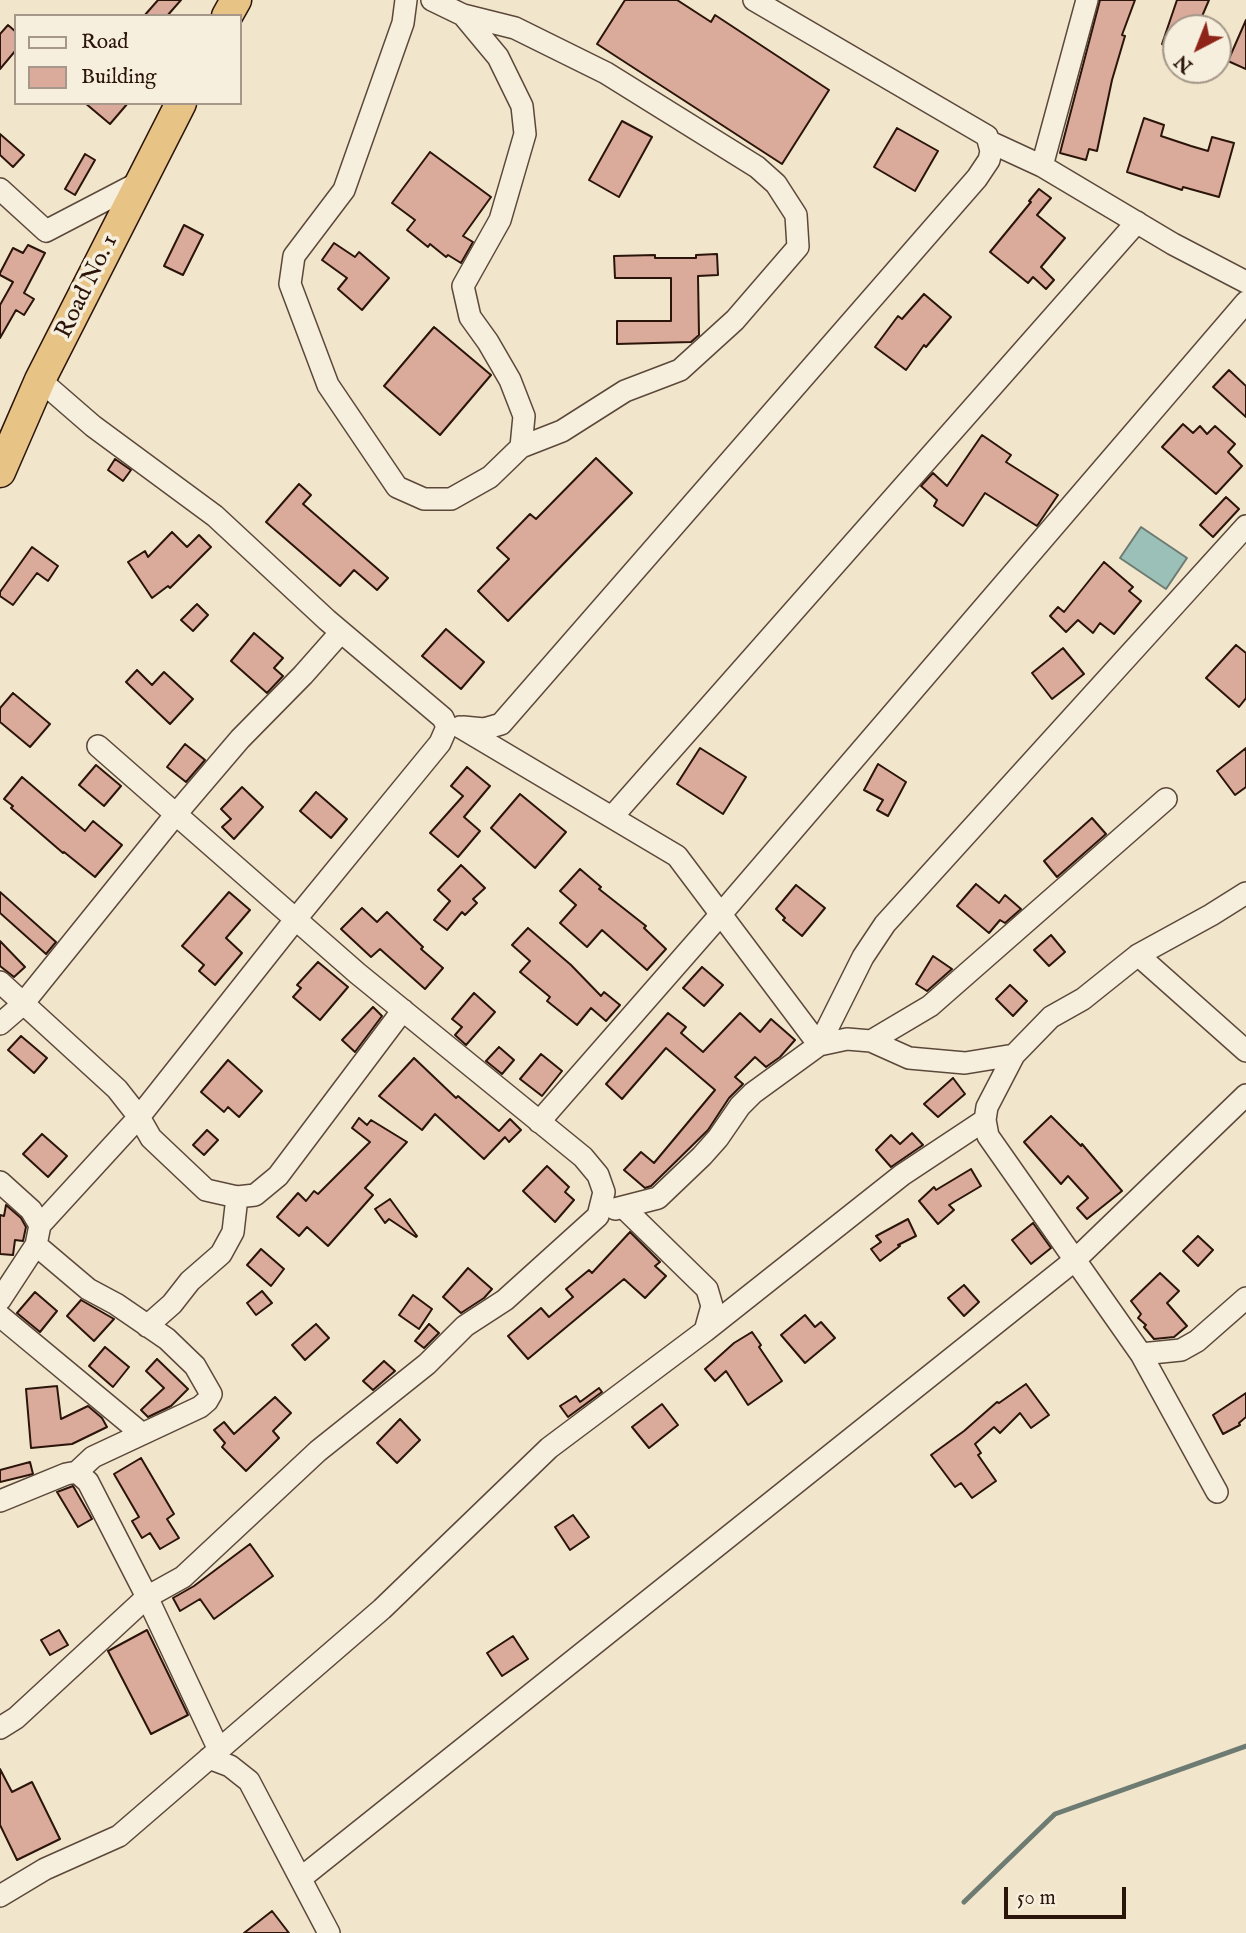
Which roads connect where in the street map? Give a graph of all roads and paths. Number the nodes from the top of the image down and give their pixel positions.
1 (406, 0) edge
2 (432, 0) edge
3 (754, 0) edge
4 (1087, 0) edge
5 (463, 15) junction
6 (180, 105) edge
7 (990, 142) junction
8 (1042, 166) junction
9 (140, 182) junction
10 (0, 190) edge
11 (1137, 222) junction
12 (1246, 282) edge
13 (1246, 302) edge
14 (40, 380) junction
15 (521, 447) junction
16 (0, 472) edge
17 (1246, 526) edge
18 (341, 632) junction
19 (454, 727) junction
20 (97, 746) dead end
21 (1166, 799) dead end
22 (176, 814) junction
23 (612, 817) junction
24 (1246, 893) edge
25 (721, 914) junction
26 (295, 920) junction
27 (1139, 955) junction
28 (0, 982) edge
29 (22, 1005) junction
30 (403, 1010) junction
31 (0, 1024) edge
32 (871, 1041) junction
33 (818, 1045) junction
34 (1246, 1051) edge
35 (1014, 1055) junction
36 (1246, 1095) edge
37 (139, 1117) junction
38 (985, 1120) junction
39 (539, 1122) junction
40 (0, 1182) edge
41 (237, 1197) junction
42 (623, 1207) junction
43 (598, 1216) junction
44 (38, 1235) junction
45 (1075, 1260) junction
46 (1246, 1298) edge
47 (0, 1300) edge
48 (0, 1316) edge
49 (147, 1326) junction
50 (705, 1331) junction
51 (1141, 1354) junction
52 (141, 1433) junction
53 (77, 1472) junction
54 (1217, 1492) dead end
55 (0, 1501) edge
56 (148, 1597) junction
57 (0, 1728) edge
58 (214, 1754) junction
59 (300, 1878) junction
60 (0, 1896) edge
61 (329, 1933) edge

1 - 15 street
2 - 5 street
3 - 7 street
4 - 8 street
5 - 15 street
5 - 15 street
6 - 9 highway, Road No. 1
7 - 8 street
7 - 19 street
8 - 11 street
9 - 10 street
9 - 14 highway, Road No. 1
11 - 12 street
11 - 23 street
13 - 25 street
14 - 16 highway, Road No. 1
14 - 18 street
17 - 33 street
18 - 19 street
18 - 22 street
19 - 23 street
19 - 26 street
20 - 22 street
21 - 32 street
22 - 26 street
22 - 29 street
23 - 25 street
24 - 27 street
25 - 33 street
25 - 39 street
26 - 30 street
26 - 37 street
27 - 34 street
27 - 35 street
28 - 29 street
29 - 31 street
29 - 37 street
30 - 39 street
30 - 41 street
32 - 33 street
32 - 35 street
33 - 42 street
35 - 38 street
36 - 45 street
37 - 41 street
37 - 44 street
38 - 45 street
38 - 50 street
39 - 43 street
40 - 44 street
41 - 49 street
42 - 43 street
42 - 50 street
43 - 56 street
44 - 47 street
44 - 49 street
45 - 51 street
45 - 59 street
46 - 51 street
48 - 52 street
49 - 52 street
50 - 58 street
51 - 54 street
52 - 53 street
53 - 55 street
53 - 56 street
56 - 57 street
56 - 58 street
58 - 59 street
58 - 60 street
59 - 61 street

